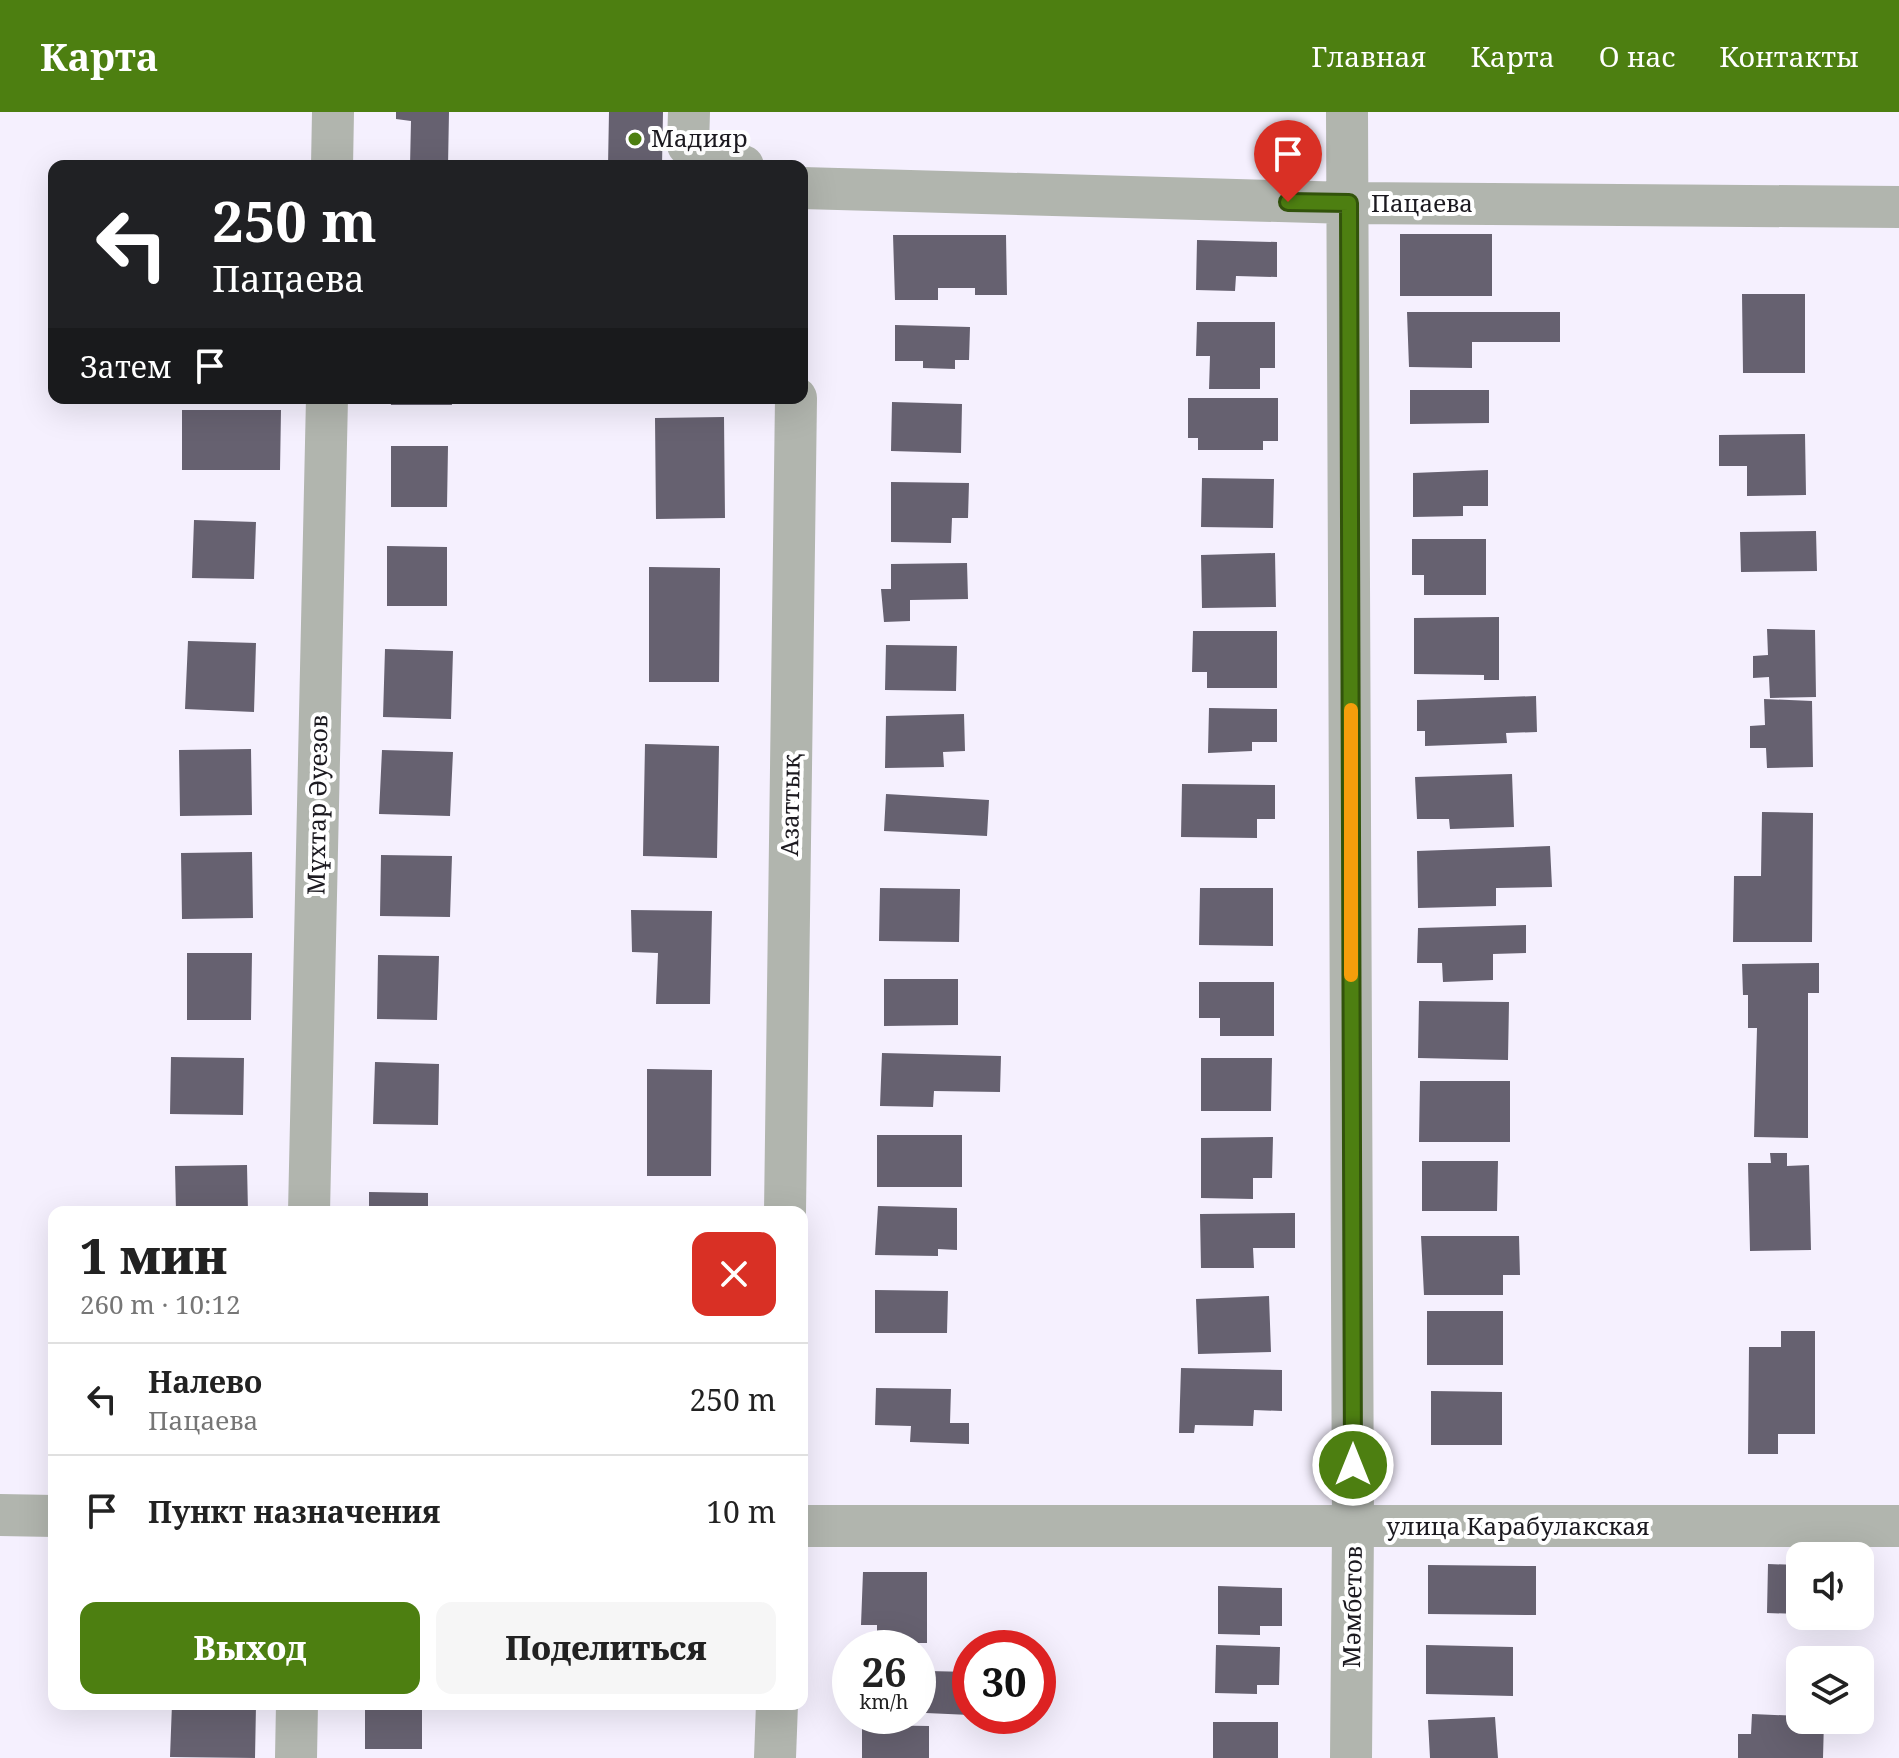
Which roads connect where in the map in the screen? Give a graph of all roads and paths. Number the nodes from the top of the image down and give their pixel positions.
1 (333, 112) edge
2 (689, 112) edge
3 (1347, 112) edge
4 (332, 160) edge
5 (727, 160) edge
6 (808, 188) edge
7 (1349, 203) junction
8 (1899, 207) edge
9 (327, 404) edge
10 (796, 404) edge
11 (309, 1206) edge
12 (785, 1206) edge
13 (0, 1515) edge
14 (48, 1516) edge
15 (808, 1526) edge
16 (1899, 1526) edge
17 (1353, 1528) junction
18 (297, 1710) edge
19 (777, 1710) edge
20 (296, 1758) edge
21 (775, 1758) edge
22 (1351, 1758) edge

1 - 4 street
2 - 5 street
3 - 7 street, Мәмбетов
6 - 7 street, Пацаева
7 - 8 street, Пацаева
7 - 17 street, Мәмбетов
9 - 11 street, Мұхтар Әуезов
10 - 12 street, Азаттық
13 - 14 street
15 - 17 street, улица Карабулакская
16 - 17 street, улица Карабулакская
17 - 22 street, Мәмбетов
18 - 20 street
19 - 21 street

